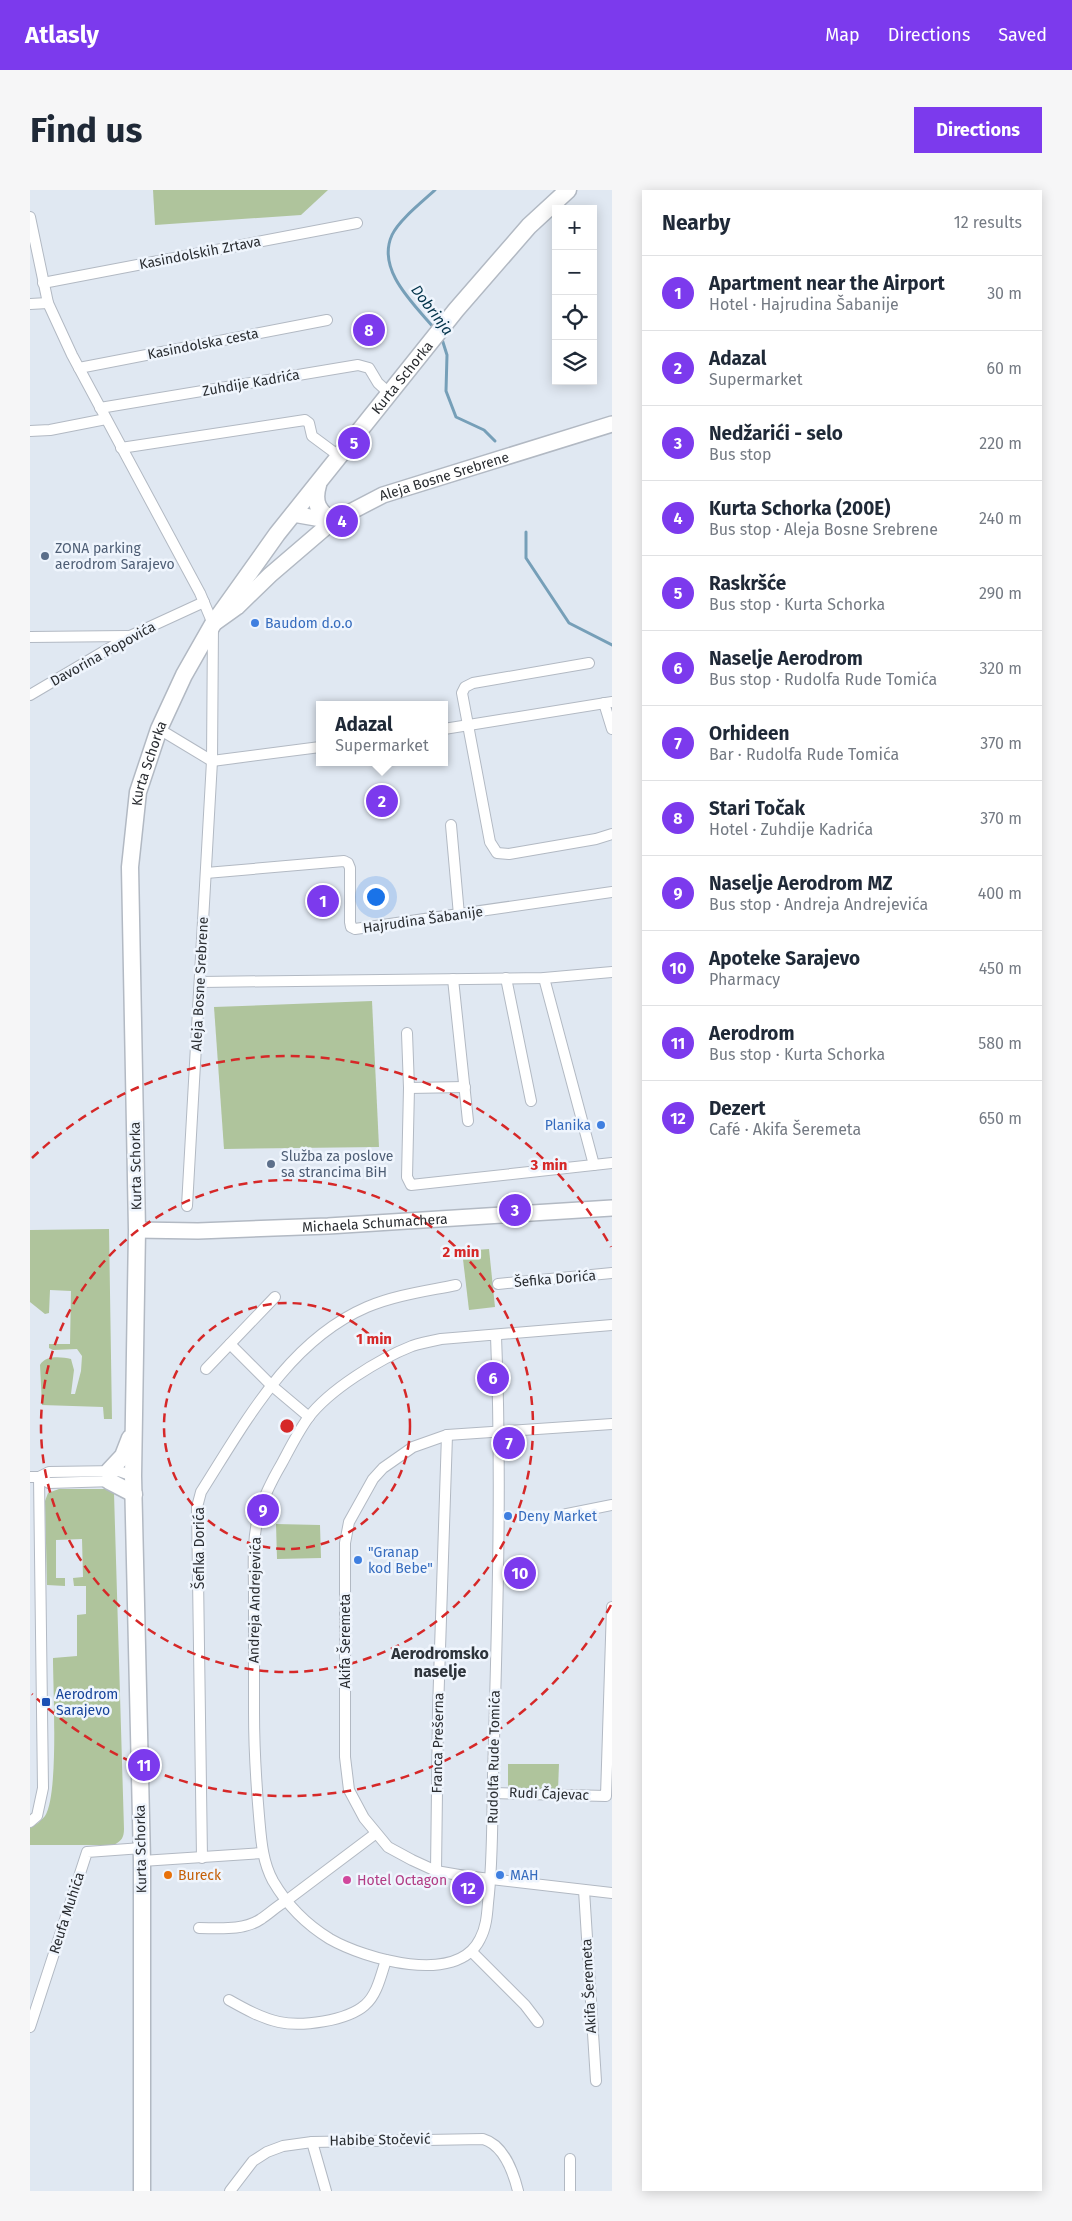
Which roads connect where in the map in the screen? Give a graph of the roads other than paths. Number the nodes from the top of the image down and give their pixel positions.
1 (568, 190) edge
2 (30, 217) edge
3 (357, 223) dead end
4 (43, 283) junction
5 (48, 303) junction
6 (30, 304) edge
7 (327, 320) dead end
8 (79, 368) junction
9 (389, 393) junction
10 (100, 408) junction
11 (106, 419) junction
12 (612, 424) edge
13 (30, 431) edge
14 (121, 448) junction
15 (339, 456) junction
16 (318, 485) junction
17 (293, 514) junction
18 (333, 520) junction
19 (204, 602) junction
20 (213, 624) junction
21 (130, 636) junction
22 (30, 637) edge
23 (589, 663) dead end
24 (30, 695) edge
25 (608, 702) edge
26 (467, 726) junction
27 (448, 728) edge
28 (159, 729) junction
29 (612, 729) edge
30 (316, 748) edge
31 (212, 761) junction
32 (451, 825) dead end
33 (612, 834) edge
34 (206, 873) junction
35 (612, 892) edge
36 (459, 915) junction
37 (612, 972) edge
38 (506, 978) junction
39 (544, 978) junction
40 (453, 979) junction
41 (201, 982) junction
42 (407, 1033) dead end
43 (465, 1087) junction
44 (409, 1088) junction
45 (531, 1101) dead end
46 (468, 1121) dead end
47 (612, 1163) edge
48 (594, 1165) junction
49 (187, 1206) dead end
50 (612, 1208) edge
51 (137, 1230) junction
52 (612, 1273) edge
53 (498, 1284) dead end
54 (456, 1286) dead end
55 (275, 1297) dead end
56 (612, 1325) edge
57 (496, 1336) junction
58 (230, 1344) junction
59 (206, 1369) dead end
60 (271, 1385) junction
61 (308, 1417) junction
62 (612, 1424) edge
63 (134, 1429) junction
64 (500, 1430) junction
65 (445, 1435) junction
66 (109, 1476) junction
67 (133, 1476) junction
68 (35, 1477) edge
69 (134, 1494) junction
70 (612, 1505) edge
71 (562, 1515) dead end
72 (612, 1607) edge
73 (493, 1793) junction
74 (30, 1822) edge
75 (375, 1834) junction
76 (263, 1853) junction
77 (142, 1854) junction
78 (202, 1858) junction
79 (436, 1870) junction
80 (491, 1878) junction
81 (584, 1890) junction
82 (612, 1893) edge
83 (286, 1901) junction
84 (198, 1928) dead end
85 (472, 1952) junction
86 (386, 1960) junction
87 (229, 2000) dead end
88 (538, 2022) dead end
89 (30, 2027) edge
90 (596, 2081) dead end
91 (312, 2142) junction
92 (570, 2159) dead end
93 (142, 2191) edge
94 (230, 2191) edge
95 (326, 2191) edge
96 (518, 2191) edge
97 (570, 2191) edge

1 - 9 main road, Kurta Schorka
2 - 4 street
3 - 4 street, Kasindolskih Zrtava
4 - 5 street
5 - 6 street
5 - 8 street
7 - 8 street, Kasindolska cesta
8 - 10 street
9 - 10 street, Zuhdije Kadrića
9 - 15 main road, Kurta Schorka
10 - 11 street
11 - 13 street
11 - 14 street
12 - 18 street, Aleja Bosne Srebrene
14 - 15 street
14 - 19 street
15 - 16 main road, Kurta Schorka
16 - 17 main road, Kurta Schorka
16 - 18 main road
17 - 18 street
17 - 20 main road, Kurta Schorka
18 - 20 street, Aleja Bosne Srebrene
19 - 20 street
19 - 21 street, Davorina Popovića
20 - 28 main road, Kurta Schorka
20 - 31 street, Aleja Bosne Srebrene
21 - 22 street
21 - 24 street, Davorina Popovića
23 - 26 street
25 - 26 street
25 - 29 street
26 - 27 street
26 - 33 street
28 - 31 street
28 - 51 main road, Kurta Schorka
30 - 31 street
31 - 34 street, Aleja Bosne Srebrene
32 - 36 street
34 - 36 street, Hajrudina Šabanije
34 - 41 street, Aleja Bosne Srebrene
35 - 36 street, Hajrudina Šabanije
37 - 39 street
38 - 39 street
38 - 40 street
38 - 45 street
39 - 48 street
40 - 41 street
40 - 43 street
41 - 49 street, Aleja Bosne Srebrene
42 - 44 street
43 - 44 street
43 - 46 street
44 - 48 street
47 - 48 street
50 - 51 street, Michaela Schumachera
51 - 63 main road, Kurta Schorka
52 - 53 street, Šefika Dorića
54 - 60 street, Šefika Dorića
55 - 58 street
56 - 57 street, Andreja Andrejevića
57 - 61 street, Andreja Andrejevića
57 - 64 street, Rudolfa Rude Tomića
58 - 59 street
58 - 60 street
60 - 61 street
60 - 78 street, Šefika Dorića
61 - 76 street, Andreja Andrejevića
62 - 64 street, Akifa Šeremeta
63 - 66 main road
63 - 67 main road, Kurta Schorka
64 - 65 street, Akifa Šeremeta
64 - 73 street, Rudolfa Rude Tomića
65 - 75 street, Akifa Šeremeta
65 - 79 street, Franca Prešerna
66 - 67 street
66 - 68 street
66 - 69 main road
67 - 69 main road, Kurta Schorka
68 - 74 street
69 - 77 main road, Kurta Schorka
70 - 71 street
72 - 73 street, Rudi Čajevac
73 - 80 street, Rudolfa Rude Tomića
75 - 79 street, Akifa Šeremeta
75 - 83 street
76 - 78 street
76 - 83 street, Andreja Andrejevića
77 - 78 street
77 - 89 street, Reufa Muhića
77 - 93 main road, Kurta Schorka
79 - 80 street, Akifa Šeremeta
80 - 81 street, Akifa Šeremeta
80 - 85 street
81 - 82 street, Akifa Šeremeta
81 - 90 street, Akifa Šeremeta
83 - 84 street
83 - 86 street, Andreja Andrejevića
85 - 86 street, Andreja Andrejevića
85 - 88 street
86 - 87 street
91 - 94 street, Habibe Stočević
91 - 95 street
91 - 96 street, Habibe Stočević
92 - 97 street

